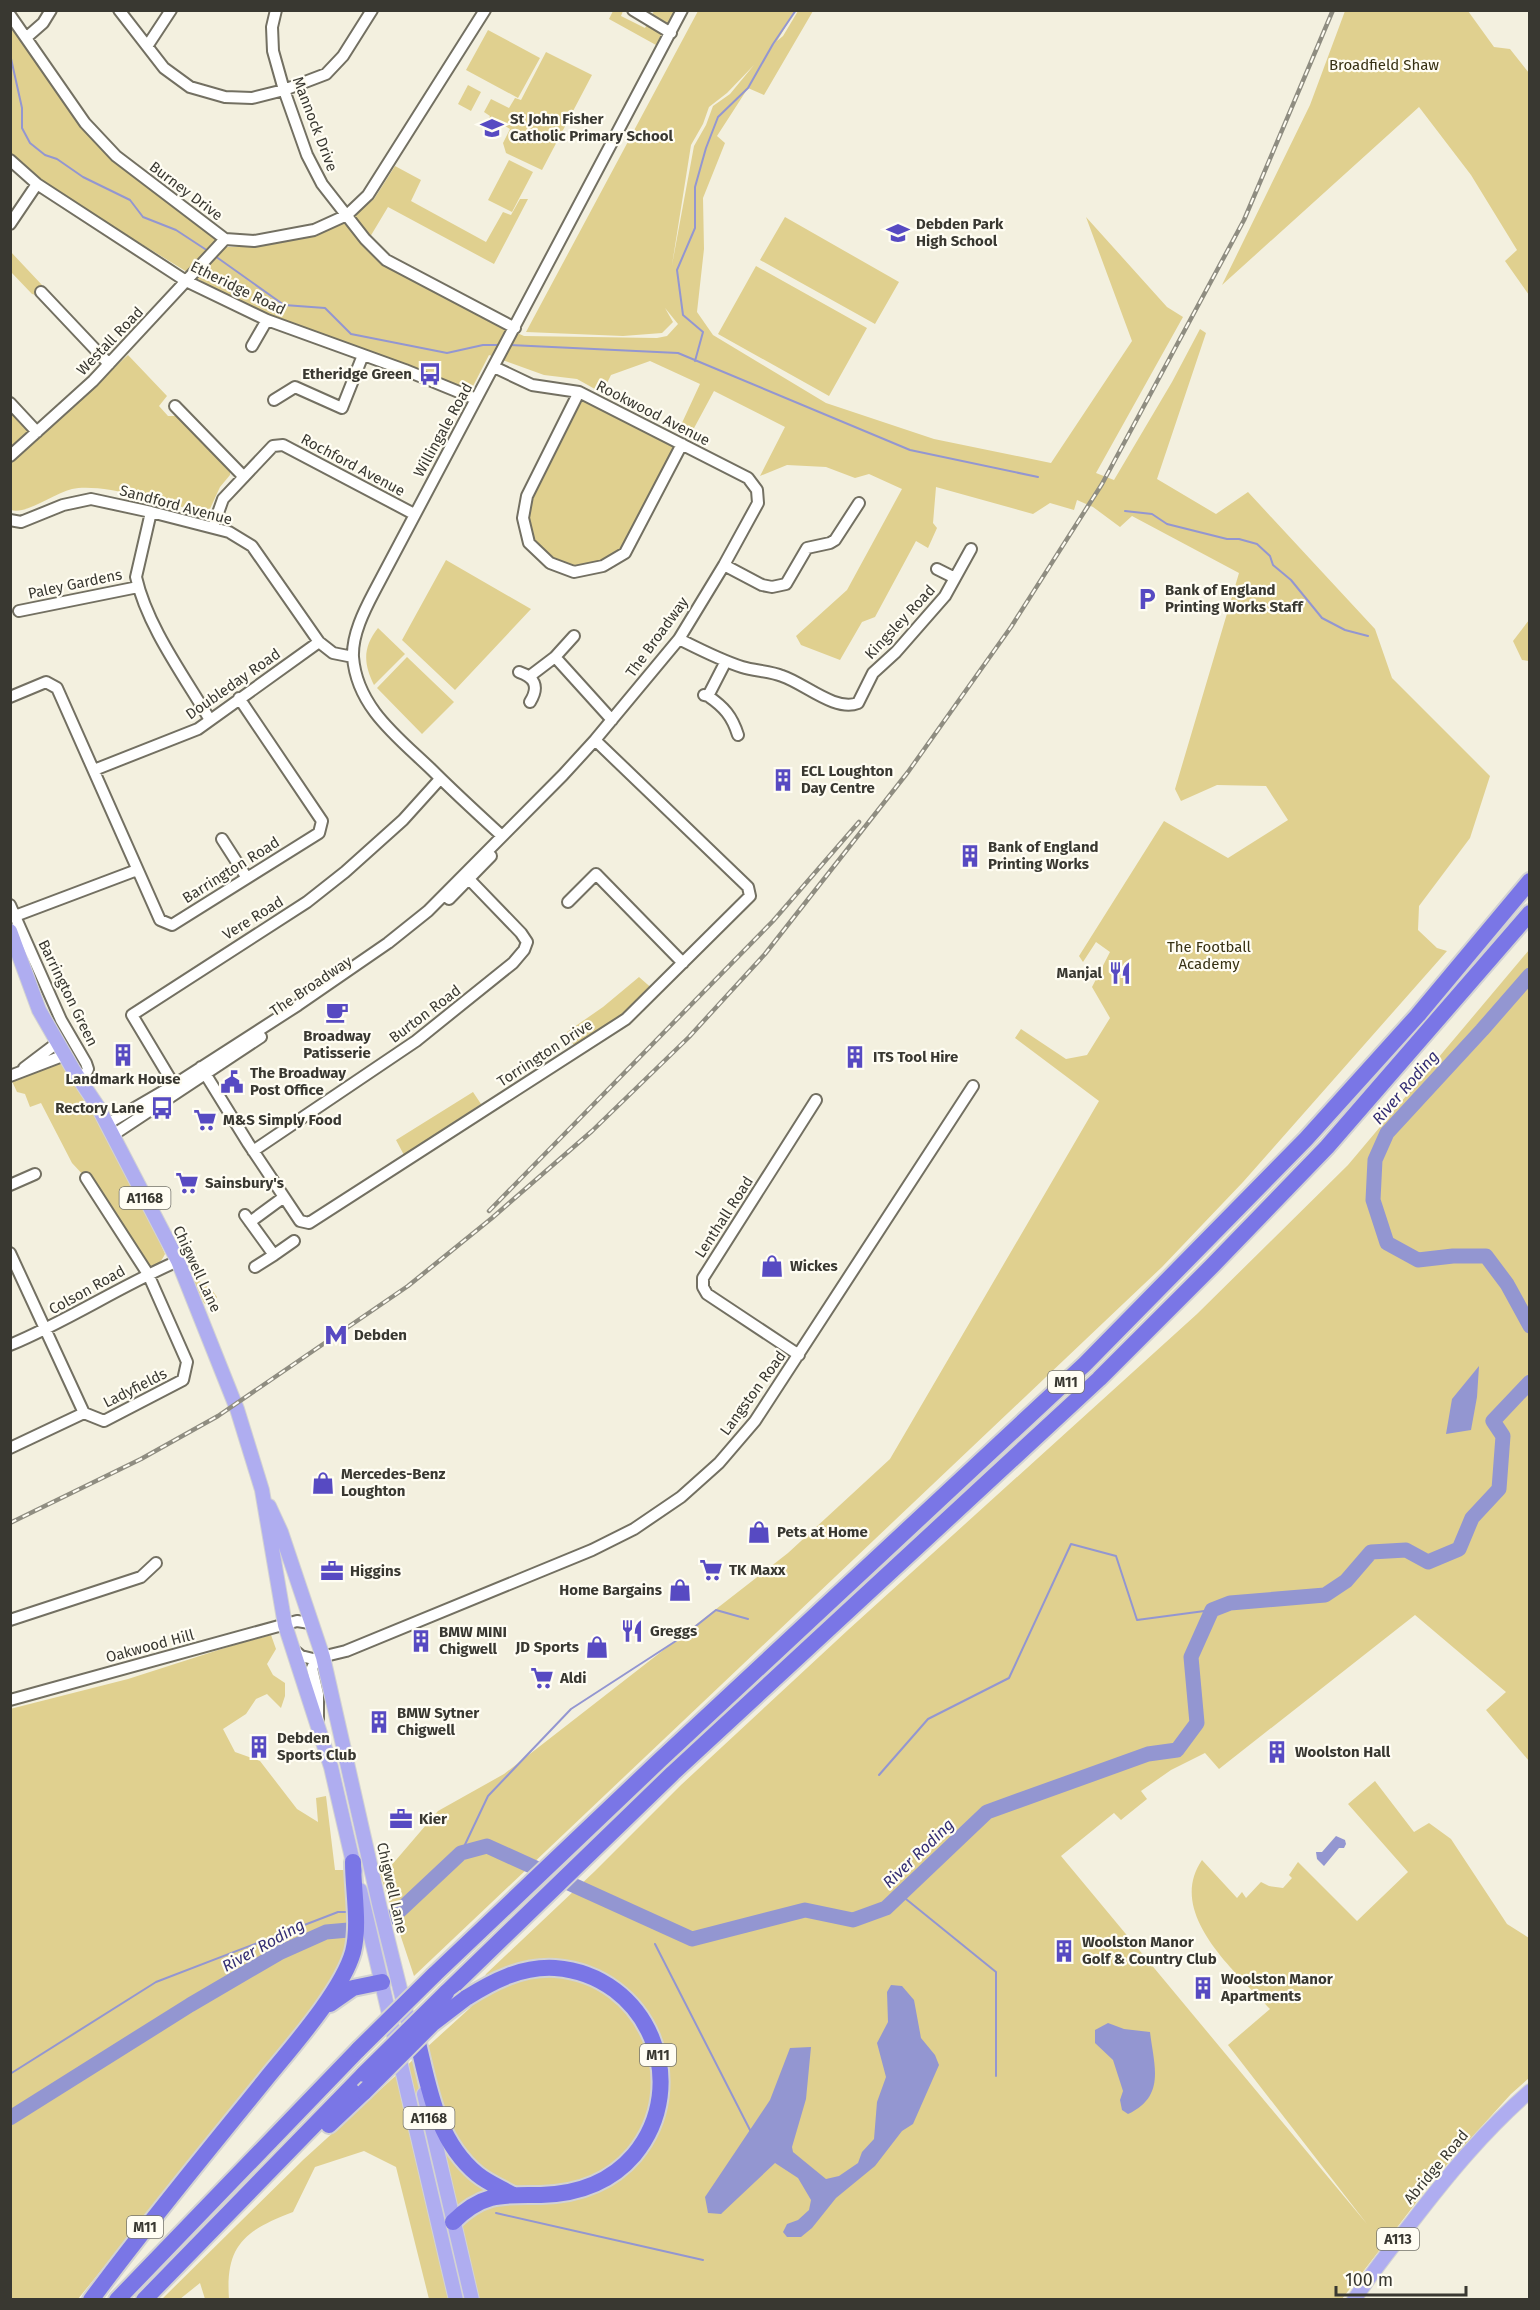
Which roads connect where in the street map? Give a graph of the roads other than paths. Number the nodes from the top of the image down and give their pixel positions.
1 (51, 10) edge
2 (119, 10) edge
3 (171, 10) edge
4 (276, 10) edge
5 (372, 10) edge
6 (485, 10) edge
7 (633, 10) edge
8 (682, 10) edge
9 (10, 15) edge
10 (670, 33) junction
11 (27, 37) junction
12 (148, 45) junction
13 (284, 90) junction
14 (10, 160) edge
15 (37, 184) junction
16 (346, 215) junction
17 (10, 224) edge
18 (225, 239) junction
19 (186, 281) junction
20 (41, 292) dead end
21 (267, 320) junction
22 (510, 338) junction
23 (252, 346) dead end
24 (363, 355) junction
25 (109, 364) junction
26 (494, 367) junction
27 (579, 392) junction
28 (476, 399) junction
29 (274, 400) dead end
30 (10, 404) edge
31 (176, 406) dead end
32 (37, 432) junction
33 (682, 444) junction
34 (10, 456) edge
35 (243, 476) junction
36 (757, 490) joint
37 (859, 503) dead end
38 (151, 512) junction
39 (414, 514) junction
40 (10, 520) edge
41 (213, 527) junction
42 (971, 549) dead end
43 (724, 565) junction
44 (937, 569) dead end
45 (955, 578) junction
46 (138, 587) junction
47 (19, 611) dead end
48 (574, 636) dead end
49 (679, 639) junction
50 (319, 642) junction
51 (353, 657) junction
52 (555, 657) junction
53 (726, 662) junction
54 (10, 697) edge
55 (239, 698) junction
56 (530, 702) dead end
57 (210, 720) junction
58 (612, 720) junction
59 (738, 735) dead end
60 (596, 740) junction
61 (94, 770) junction
62 (440, 779) junction
63 (502, 836) junction
64 (222, 839) dead end
65 (137, 870) junction
66 (467, 877) junction
67 (247, 878) junction
68 (1530, 881) edge
69 (568, 902) dead end
70 (13, 911) edge
71 (1530, 913) edge
72 (10, 931) edge
73 (683, 963) junction
74 (64, 1045) junction
75 (203, 1070) junction
76 (14, 1075) edge
77 (174, 1084) junction
78 (973, 1086) dead end
79 (816, 1100) dead end
80 (110, 1130) junction
81 (253, 1151) junction
82 (35, 1174) dead end
83 (86, 1178) dead end
84 (10, 1185) edge
85 (284, 1197) junction
86 (294, 1241) dead end
87 (10, 1253) edge
88 (274, 1255) junction
89 (178, 1261) junction
90 (255, 1267) dead end
91 (148, 1274) junction
92 (45, 1330) junction
93 (10, 1345) edge
94 (799, 1355) junction
95 (84, 1413) junction
96 (10, 1448) edge
97 (261, 1490) junction
98 (156, 1563) dead end
99 (10, 1620) edge
100 (298, 1623) junction
101 (295, 1651) junction
102 (323, 1657) junction
103 (10, 1700) edge
104 (318, 1721) junction
105 (353, 1862) joint
106 (363, 1938) junction
107 (382, 1982) junction
108 (400, 1987) junction
109 (314, 2019) junction
110 (411, 2032) junction
111 (1530, 2091) edge
112 (256, 2185) junction
113 (513, 2195) junction
114 (453, 2222) junction
115 (441, 2236) junction
116 (91, 2300) edge
117 (117, 2300) edge
118 (144, 2300) edge
119 (456, 2300) edge
120 (472, 2300) edge
121 (1354, 2300) edge

1 - 11 street
2 - 12 street
3 - 12 street
4 - 13 street, Mannock Drive
5 - 13 street
6 - 16 street, Burney Drive
7 - 10 street
8 - 10 street, Willingale Road
9 - 11 street, Burney Drive
10 - 22 street, Willingale Road
11 - 18 street, Burney Drive
12 - 13 street
13 - 16 street, Mannock Drive
14 - 15 street, Etheridge Road
15 - 17 street
15 - 19 street, Etheridge Road
16 - 18 street, Burney Drive
16 - 22 street, Mannock Drive
18 - 19 street, Westall Road
19 - 21 street, Etheridge Road
19 - 25 street, Westall Road
20 - 25 street
21 - 23 street
21 - 24 street, Etheridge Road
22 - 26 street, Willingale Road
24 - 28 street, Etheridge Road
24 - 29 street
25 - 32 street, Westall Road
26 - 27 street, Rookwood Avenue
26 - 28 street, Willingale Road
27 - 33 street, Rookwood Avenue
27 - 33 street
28 - 39 street, Willingale Road
30 - 32 street
31 - 35 street
32 - 34 street, Westall Road
33 - 36 street, Rookwood Avenue
35 - 39 street, Rochford Avenue
35 - 41 street, Rochford Avenue
36 - 43 street, The Broadway
37 - 43 street
38 - 40 street, Sandford Avenue
38 - 41 street, Sandford Avenue
38 - 46 street
39 - 51 street, Willingale Road
41 - 50 street, Sandford Avenue
42 - 45 street, Kingsley Road
43 - 49 street, The Broadway
44 - 45 street
45 - 53 street, Kingsley Road
46 - 47 street, Paley Gardens
46 - 57 street
48 - 52 street
49 - 53 street, Kingsley Road
49 - 58 street, The Broadway
50 - 51 street, Sandford Avenue
50 - 55 street, Doubleday Road
51 - 62 street, Willingale Road
52 - 56 street
52 - 58 street
53 - 59 street
54 - 61 street, Barrington Road
55 - 57 street, Doubleday Road
55 - 67 street, Barrington Road
57 - 61 street, Doubleday Road
58 - 60 street, The Broadway
60 - 63 street, The Broadway
60 - 73 street, Torrington Drive
61 - 65 street, Barrington Road
62 - 63 street, Willingale Road
62 - 77 street, Vere Road
63 - 66 street, The Broadway
64 - 67 street
65 - 67 street, Barrington Road
65 - 70 street, Barrington Green
66 - 75 street, The Broadway
66 - 81 street, Burton Road
68 - 117 highway, M11, bridge
69 - 73 street
70 - 74 street, Barrington Green
71 - 112 highway, M11, bridge
72 - 74 main road, A1168
73 - 85 street, Torrington Drive
74 - 76 street
74 - 80 main road, Chigwell Lane / A1168
75 - 77 street, The Broadway
75 - 80 street, The Broadway
75 - 81 street, Torrington Drive
77 - 80 street, The Broadway
78 - 94 street, Langston Road
79 - 94 street, Lenthall Road
80 - 89 main road, Chigwell Lane / A1168
81 - 85 street, Torrington Drive
82 - 84 street
83 - 91 street, Ladyfields
85 - 88 street
86 - 88 street
87 - 92 street, Ladyfields
88 - 90 street
89 - 91 street, Colson Road
89 - 97 main road, Chigwell Lane / A1168
91 - 92 street, Colson Road
91 - 95 street, Ladyfields
92 - 93 street, Colson Road
92 - 95 street, Ladyfields
94 - 102 street, Langston Road
95 - 96 street
97 - 100 main road, Chigwell Lane / A1168
97 - 100 main road, Chigwell Lane / A1168
98 - 99 street
100 - 101 main road, Chigwell Lane / A1168
100 - 102 main road, Chigwell Lane / A1168
100 - 103 street, Oakwood Hill
101 - 102 street, Langston Road
101 - 104 main road, Chigwell Lane / A1168
102 - 104 street
102 - 108 main road, Chigwell Lane / A1168
104 - 105 main road, Chigwell Lane / A1168
105 - 106 highway, M11
106 - 107 main road, A1168
106 - 109 highway, M11
107 - 108 main road
107 - 109 highway, M11
107 - 115 main road, A1168
108 - 110 main road, Chigwell Lane / A1168
109 - 116 highway, M11
110 - 113 highway
110 - 114 main road, Chigwell Lane / A1168
111 - 121 main road, Abridge Road / A113
112 - 113 highway, M11, bridge
112 - 118 highway, M11
113 - 114 highway, M11
114 - 115 main road
114 - 120 main road, Chigwell Lane / A1168
115 - 119 main road, A1168

